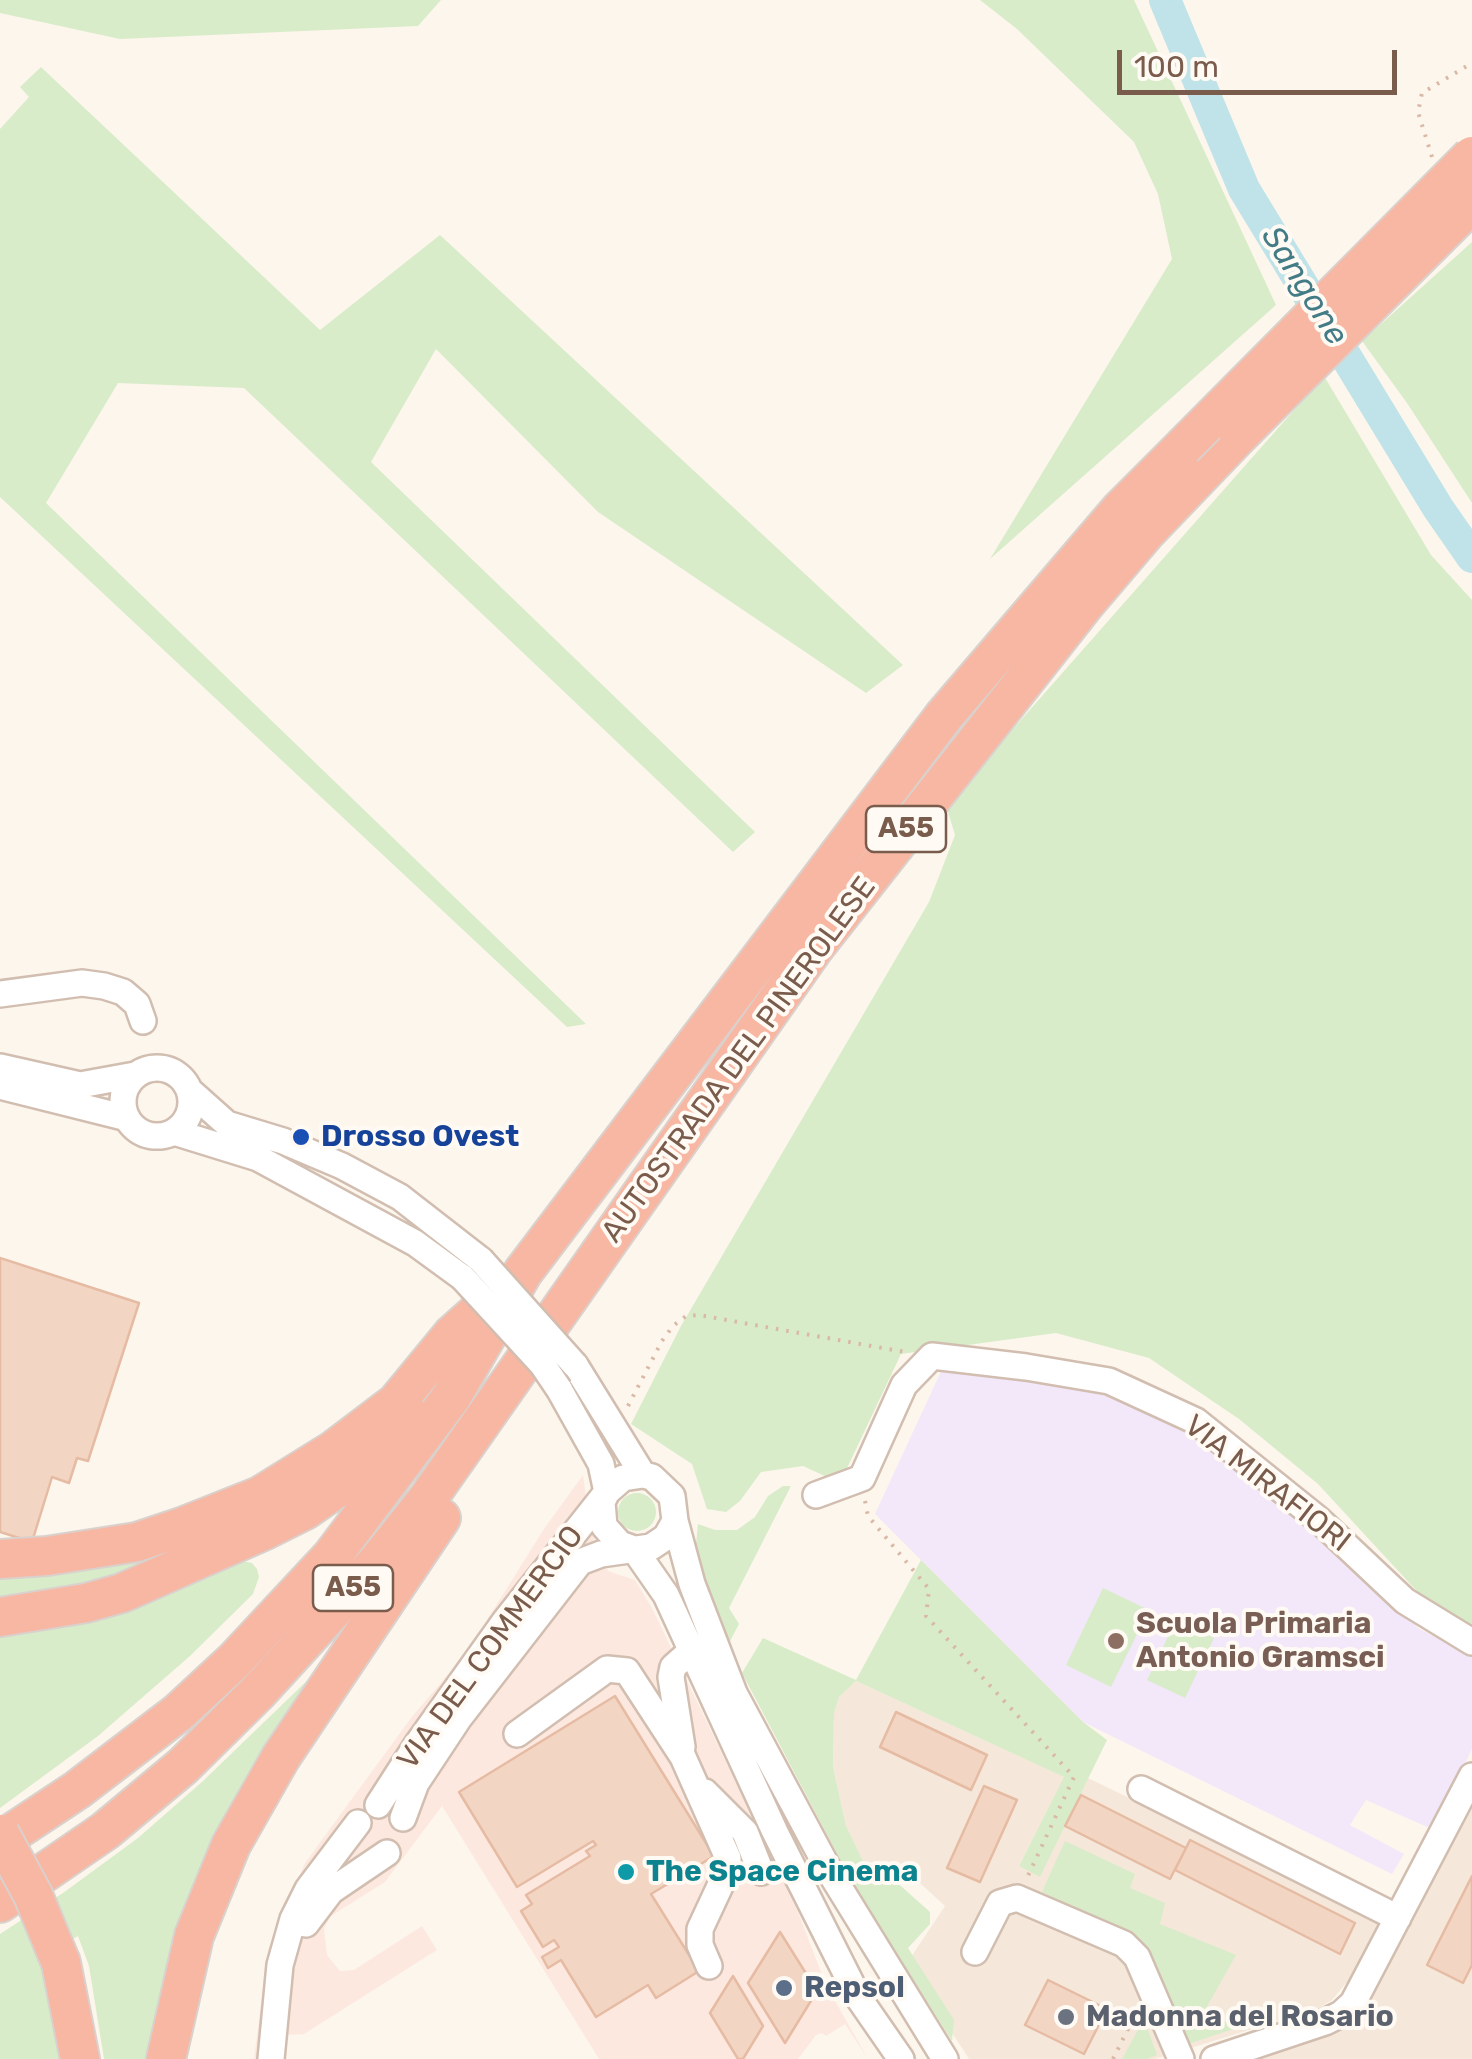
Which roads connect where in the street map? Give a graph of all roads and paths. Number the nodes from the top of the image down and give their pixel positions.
1 (1472, 63) edge
2 (1454, 160) edge
3 (1472, 203) edge
4 (0, 994) edge
5 (143, 1020) dead end
6 (0, 1067) edge
7 (135, 1075) junction
8 (0, 1086) edge
9 (190, 1091) junction
10 (126, 1118) junction
11 (174, 1132) junction
12 (634, 1206) junction
13 (472, 1269) junction
14 (522, 1272) junction
15 (932, 1356) junction
16 (613, 1424) junction
17 (643, 1475) junction
18 (862, 1478) junction
19 (607, 1492) junction
20 (816, 1495) dead end
21 (674, 1522) junction
22 (634, 1549) junction
23 (0, 1559) edge
24 (0, 1617) edge
25 (1472, 1642) edge
26 (691, 1651) junction
27 (518, 1734) dead end
28 (683, 1757) junction
29 (1472, 1776) edge
30 (694, 1782) junction
31 (1141, 1789) dead end
32 (378, 1806) junction
33 (403, 1818) junction
34 (358, 1823) junction
35 (0, 1838) edge
36 (231, 1845) junction
37 (387, 1854) junction
38 (761, 1872) dead end
39 (1018, 1898) junction
40 (0, 1903) edge
41 (1398, 1918) junction
42 (974, 1952) dead end
43 (709, 1966) dead end
44 (1149, 1987) junction
45 (274, 2024) junction
46 (80, 2059) edge
47 (166, 2059) edge
48 (194, 2059) edge
49 (271, 2059) edge
50 (901, 2059) edge
51 (945, 2059) edge
52 (1112, 2059) edge
53 (1181, 2059) edge
54 (1214, 2059) edge

1 - 2 path
2 - 14 highway, AUTOSTRADA DEL PINEROLESE / A55, bridge
3 - 12 highway, AUTOSTRADA DEL PINEROLESE / A55, bridge
4 - 5 street
6 - 7 street
7 - 9 street
7 - 10 street
8 - 10 street
9 - 11 street
9 - 13 street
10 - 11 street
11 - 13 street
12 - 36 highway
12 - 40 highway, AUTOSTRADA DEL PINEROLESE / A55
13 - 16 street, bridge
13 - 19 street, bridge
14 - 23 highway
14 - 24 highway
14 - 35 highway, AUTOSTRADA DEL PINEROLESE / A55
15 - 16 path
15 - 18 street
15 - 25 street, VIA MIRAFIORI
16 - 17 street
17 - 19 street
17 - 21 street
18 - 20 street
18 - 39 path
19 - 22 street
19 - 32 street, VIA DEL COMMERCIO
21 - 22 street
21 - 51 street
22 - 26 street
22 - 33 street, VIA DEL COMMERCIO
26 - 28 street
26 - 50 street
27 - 28 street
28 - 30 street
29 - 41 street
30 - 38 street
30 - 43 street
31 - 41 street
32 - 33 street
32 - 34 street
33 - 37 street
34 - 37 street
34 - 45 street
35 - 46 highway, bridge
36 - 47 highway
36 - 48 highway
37 - 45 street
39 - 42 street
39 - 44 street
41 - 54 street
44 - 52 path
44 - 53 street
45 - 49 street

